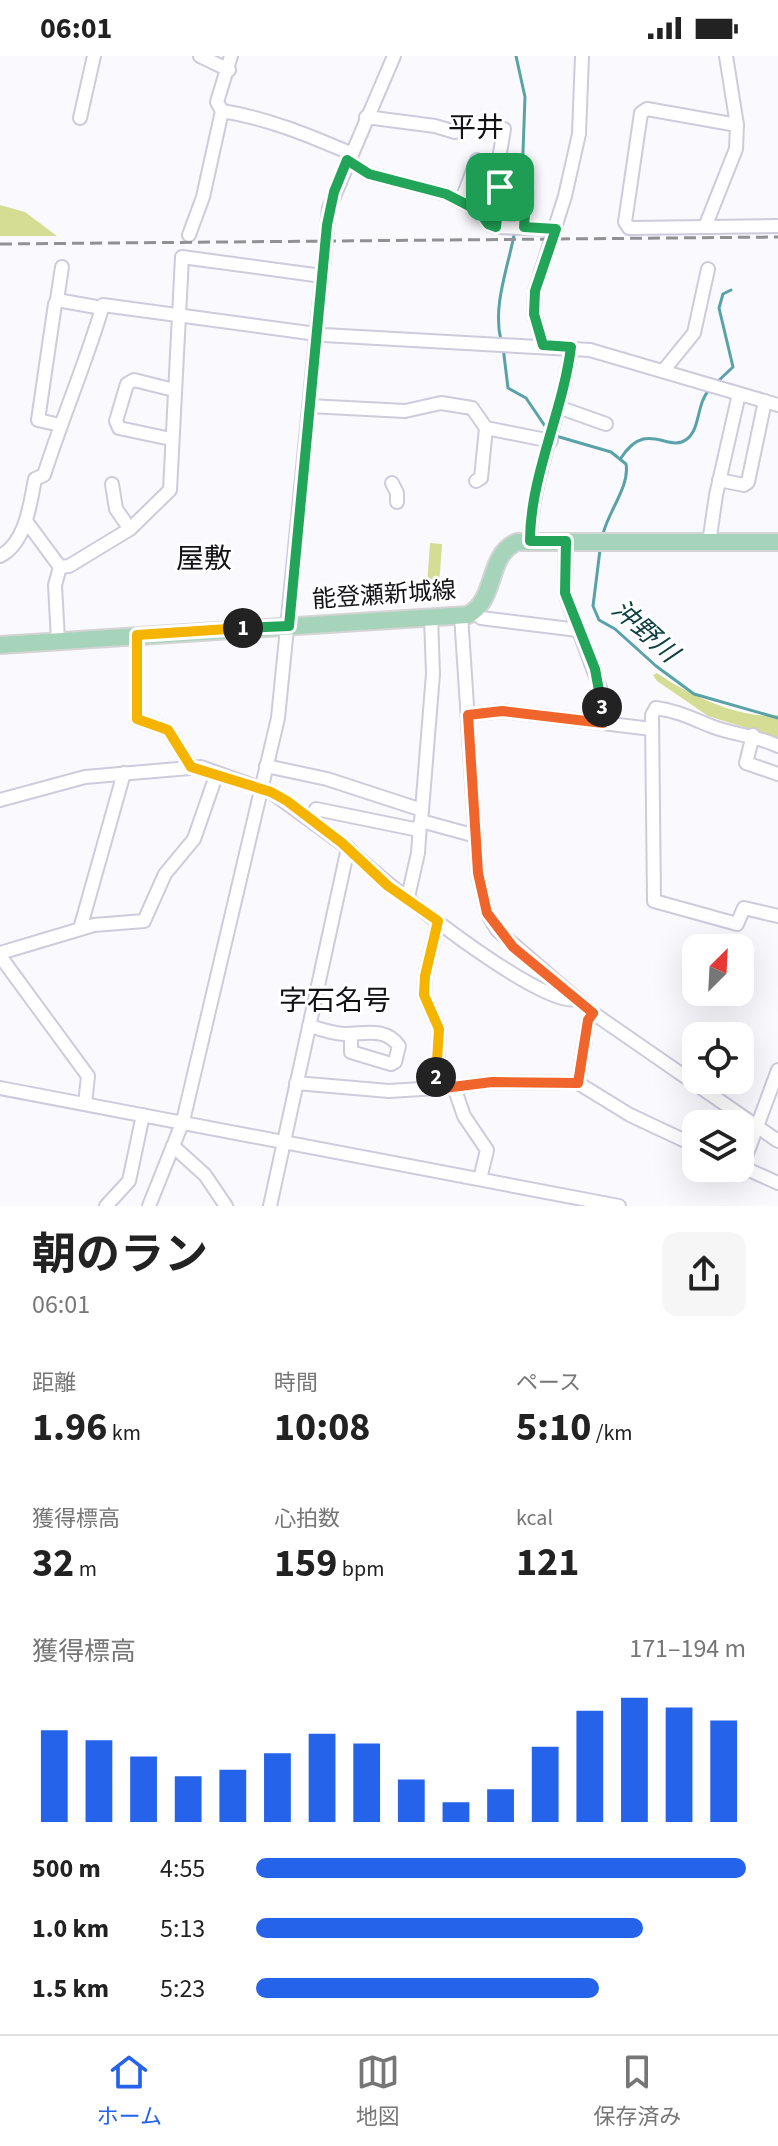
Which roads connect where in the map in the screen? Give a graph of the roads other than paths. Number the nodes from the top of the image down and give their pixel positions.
1 (94, 56) edge
2 (200, 56) edge
3 (231, 56) edge
4 (394, 56) edge
5 (582, 56) edge
6 (726, 56) edge
7 (229, 70) junction
8 (222, 111) junction
9 (366, 117) junction
10 (80, 118) dead end
11 (737, 125) junction
12 (504, 129) dead end
13 (455, 132) dead end
14 (348, 157) junction
15 (477, 160) dead end
16 (503, 180) junction
17 (461, 202) junction
18 (778, 226) edge
19 (496, 227) junction
20 (524, 227) junction
21 (705, 227) junction
22 (556, 229) junction
23 (189, 235) dead end
24 (62, 267) dead end
25 (708, 269) dead end
26 (322, 276) junction
27 (57, 300) junction
28 (102, 308) junction
29 (179, 315) junction
30 (317, 333) junction
31 (543, 345) junction
32 (571, 347) junction
33 (663, 371) junction
34 (174, 390) junction
35 (739, 394) junction
36 (772, 403) edge
37 (309, 406) junction
38 (561, 408) junction
39 (606, 424) dead end
40 (60, 425) junction
41 (486, 428) junction
42 (171, 439) junction
43 (551, 441) junction
44 (719, 480) junction
45 (476, 481) dead end
46 (112, 484) dead end
47 (26, 521) junction
48 (130, 529) junction
49 (530, 541) junction
50 (566, 541) junction
51 (778, 542) edge
52 (709, 543) junction
53 (0, 556) edge
54 (60, 567) junction
55 (468, 614) junction
56 (431, 617) junction
57 (289, 626) junction
58 (578, 630) junction
59 (137, 635) junction
60 (58, 640) junction
61 (0, 645) edge
62 (468, 715) junction
63 (603, 723) junction
64 (652, 729) junction
65 (753, 735) junction
66 (778, 746) edge
67 (266, 766) junction
68 (191, 767) junction
69 (124, 773) junction
70 (217, 773) junction
71 (778, 774) edge
72 (260, 789) junction
73 (0, 800) edge
74 (312, 819) junction
75 (421, 820) junction
76 (476, 836) junction
77 (348, 848) junction
78 (408, 897) junction
79 (778, 916) edge
80 (438, 921) junction
81 (80, 929) junction
82 (0, 954) edge
83 (576, 999) junction
84 (593, 1013) junction
85 (309, 1026) junction
86 (351, 1034) dead end
87 (778, 1070) edge
88 (296, 1083) junction
89 (578, 1083) junction
90 (454, 1087) junction
91 (0, 1088) edge
92 (436, 1089) junction
93 (85, 1104) junction
94 (143, 1115) junction
95 (183, 1121) junction
96 (757, 1126) junction
97 (754, 1134) edge
98 (283, 1139) junction
99 (682, 1139) edge
100 (778, 1141) edge
101 (173, 1146) junction
102 (754, 1172) edge
103 (480, 1179) junction
104 (778, 1183) edge
105 (573, 1202) edge
106 (106, 1206) edge
107 (149, 1206) edge
108 (226, 1206) edge
109 (270, 1206) edge
110 (619, 1206) edge

1 - 10 street
2 - 7 street
3 - 7 street
4 - 9 street
5 - 22 street
6 - 11 street
7 - 8 street
8 - 14 street
8 - 23 street
9 - 13 street
9 - 14 street
11 - 21 street
11 - 21 street
12 - 16 street
14 - 17 street
14 - 26 street
15 - 17 street
16 - 19 street
16 - 20 street
17 - 19 street
18 - 21 street
19 - 20 street
20 - 22 street
22 - 31 street
24 - 27 street
25 - 33 street
26 - 29 street
26 - 30 street
27 - 28 street
27 - 40 street
28 - 29 street
28 - 40 street
29 - 30 street
29 - 34 street
30 - 31 street
30 - 37 street
31 - 32 street
32 - 33 street
32 - 38 street
33 - 35 street
34 - 42 street
34 - 42 street
35 - 36 street
35 - 44 street
36 - 44 street
37 - 41 street
37 - 57 street
38 - 39 street
38 - 43 street
40 - 47 street
41 - 43 street
41 - 45 street
42 - 48 street
43 - 49 street
44 - 52 street
46 - 48 street
47 - 53 street
47 - 54 street
48 - 54 street
49 - 50 main road
49 - 55 main road, 能登瀬新城線
50 - 52 main road
50 - 58 street
51 - 52 main road
54 - 60 street
55 - 56 main road, 能登瀬新城線
55 - 58 street
55 - 62 street
56 - 57 main road, 能登瀬新城線
56 - 75 street
57 - 59 main road, 能登瀬新城線
57 - 67 street
58 - 63 street
59 - 60 main road, 能登瀬新城線
59 - 68 street
60 - 61 main road, 能登瀬新城線
62 - 63 street
62 - 76 street
63 - 64 street
64 - 65 street
64 - 79 street
65 - 66 street
65 - 71 street
67 - 72 street
67 - 75 street
68 - 69 street
68 - 70 street
69 - 73 street
69 - 81 street
70 - 72 street
70 - 81 street
72 - 74 street
72 - 95 street
74 - 75 street
74 - 77 street
75 - 76 street
75 - 78 street
76 - 83 street
77 - 78 street
77 - 85 street
78 - 80 street
80 - 83 street
80 - 92 street
81 - 82 street
82 - 93 street
83 - 84 street
84 - 89 street
84 - 96 street
85 - 86 street
85 - 88 street
87 - 96 street
88 - 92 street
88 - 98 street
89 - 90 street
89 - 99 street
90 - 92 street
90 - 103 street
91 - 93 street
93 - 94 street
94 - 95 street
94 - 106 street
95 - 98 street
95 - 101 street
96 - 97 street
96 - 100 street
98 - 103 street
98 - 109 street
101 - 107 street
101 - 108 street
102 - 104 street
103 - 105 street
105 - 110 street

